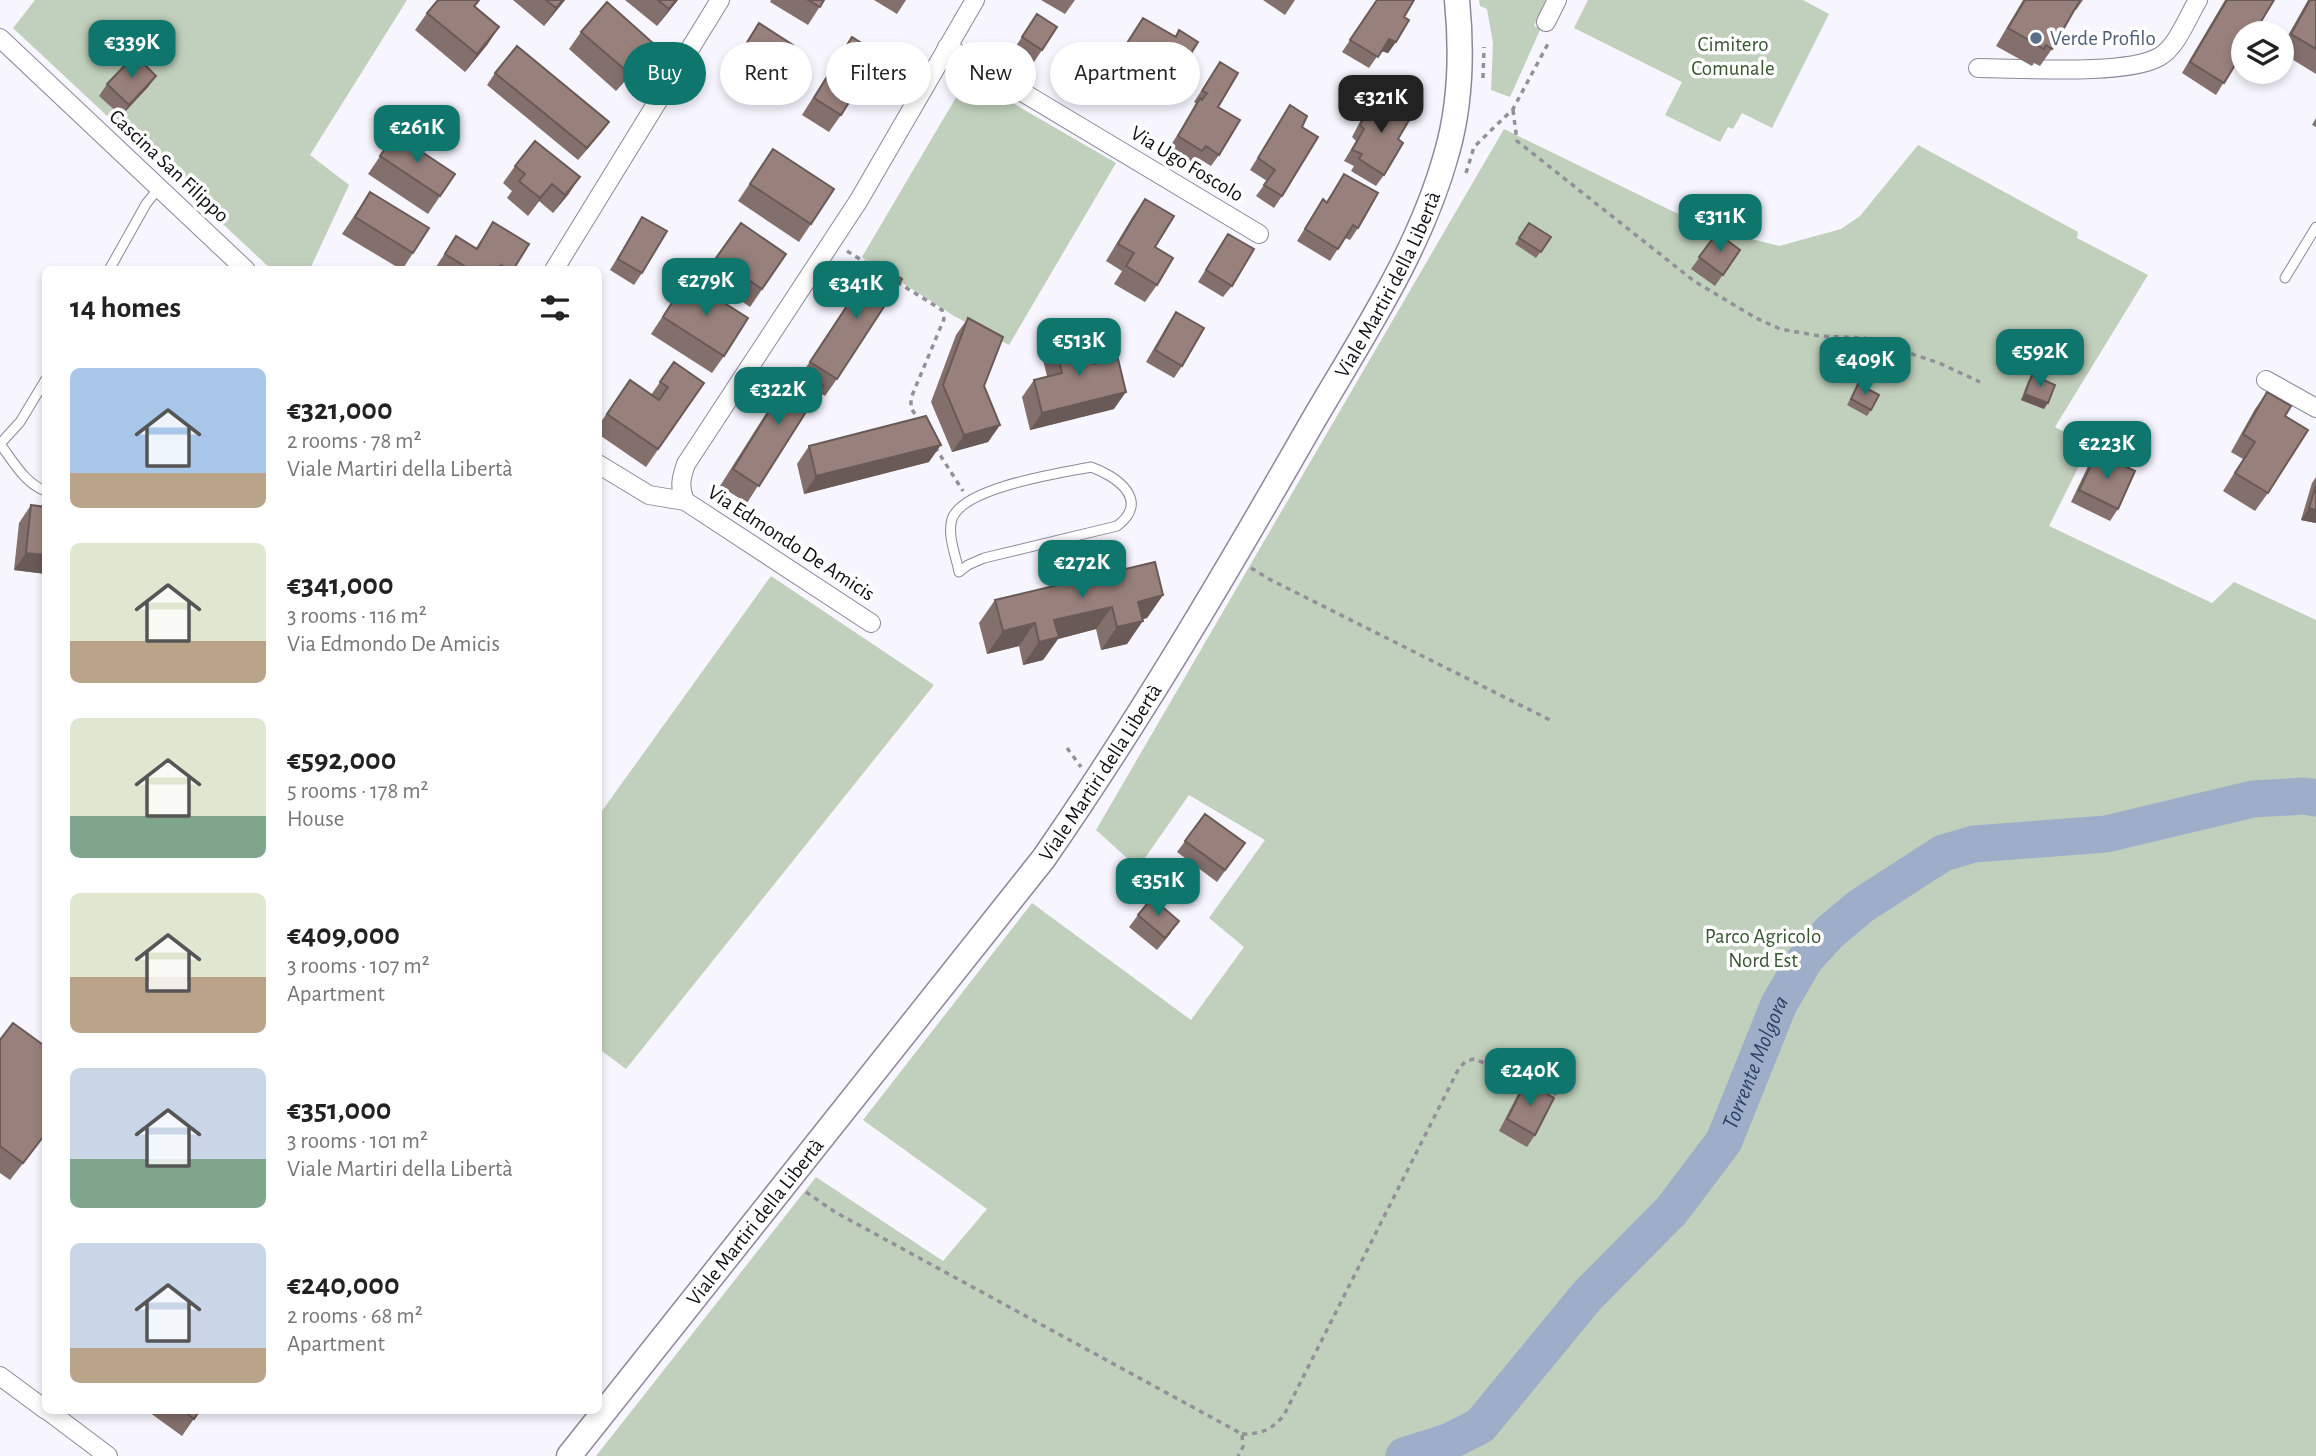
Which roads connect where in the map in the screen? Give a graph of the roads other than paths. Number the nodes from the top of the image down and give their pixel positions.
1 (720, 0) edge
2 (975, 0) edge
3 (1457, 0) edge
4 (1557, 0) edge
5 (2198, 0) edge
6 (1546, 22) dead end
7 (0, 38) edge
8 (950, 42) edge
9 (945, 50) edge
10 (1978, 68) dead end
11 (1036, 100) edge
12 (159, 188) junction
13 (2316, 227) edge
14 (1259, 234) dead end
15 (111, 266) edge
16 (242, 266) edge
17 (557, 266) edge
18 (2286, 278) dead end
19 (2266, 380) dead end
20 (42, 386) edge
21 (2316, 408) edge
22 (0, 444) edge
23 (602, 466) edge
24 (42, 490) edge
25 (685, 501) junction
26 (970, 501) joint
27 (872, 623) dead end
28 (0, 1376) edge
29 (42, 1407) edge
30 (51, 1414) edge
31 (108, 1456) edge
32 (569, 1456) edge

1 - 17 street
2 - 8 street, Via Edmondo De Amicis
3 - 32 street, Viale Martiri della Libertà
4 - 6 street
5 - 10 street
7 - 12 street, Cascina San Filippo
9 - 25 street, Via Edmondo De Amicis
11 - 14 street, Via Ugo Foscolo
12 - 15 lane
12 - 16 street, Cascina San Filippo
13 - 18 lane
19 - 21 street
20 - 22 lane
22 - 24 lane
23 - 25 street
25 - 27 street, Via Edmondo De Amicis
26 - 26 lane
28 - 29 street
30 - 31 street

